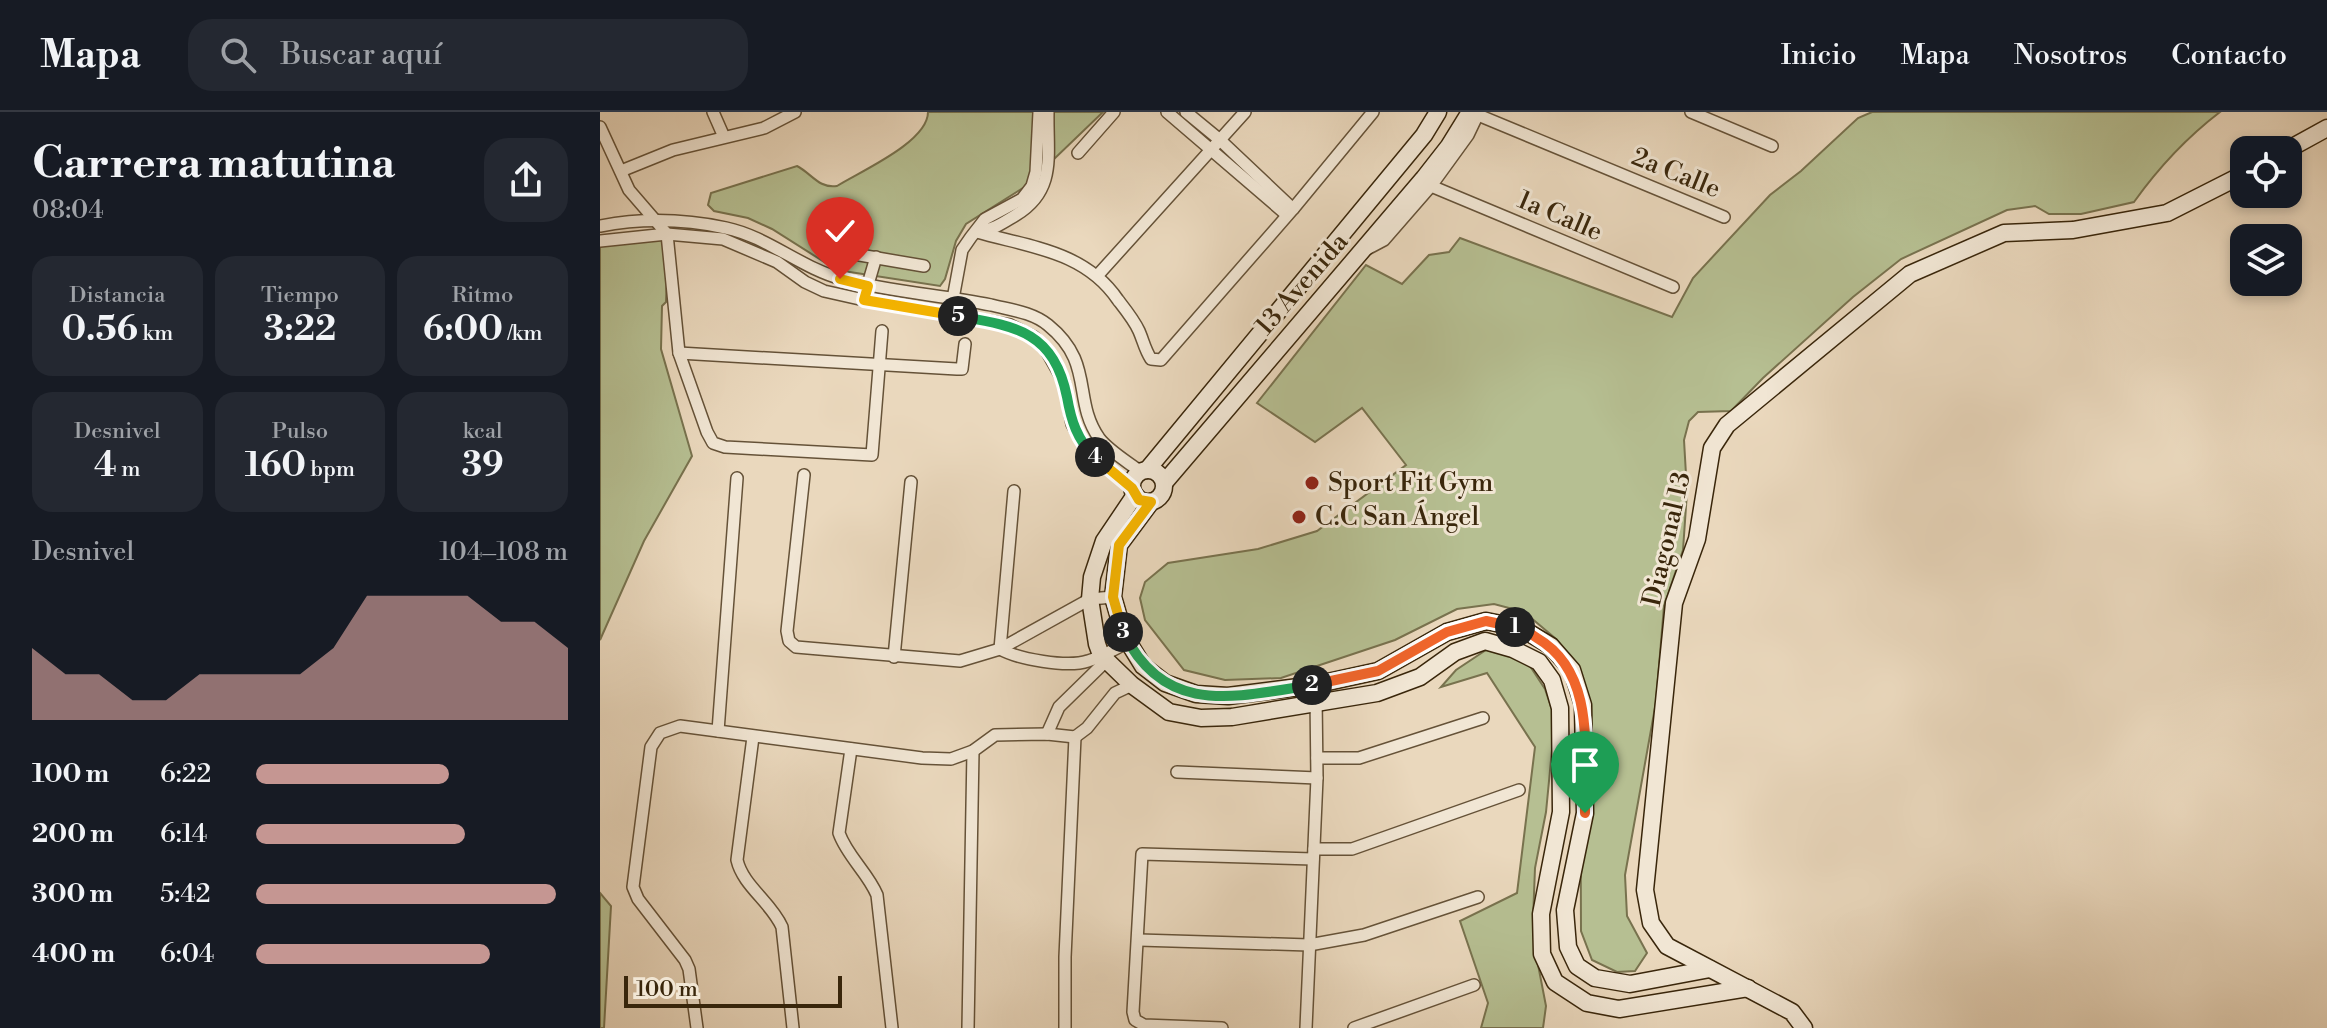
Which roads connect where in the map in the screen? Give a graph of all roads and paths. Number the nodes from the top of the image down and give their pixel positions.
1 (713, 112) edge
2 (795, 112) edge
3 (1039, 112) edge
4 (1048, 112) edge
5 (1114, 112) edge
6 (1167, 112) edge
7 (1186, 112) edge
8 (1245, 112) edge
9 (1373, 112) edge
10 (1438, 112) edge
11 (1691, 112) edge
12 (1476, 113) edge
13 (600, 127) edge
14 (2327, 128) edge
15 (724, 137) junction
16 (2302, 142) edge
17 (1216, 144) junction
18 (1772, 146) dead end
19 (1078, 153) dead end
20 (621, 171) junction
21 (2230, 181) edge
22 (1431, 186) junction
23 (1290, 212) junction
24 (1724, 217) dead end
25 (656, 218) junction
26 (600, 226) edge
27 (977, 232) junction
28 (667, 234) junction
29 (600, 241) edge
30 (1362, 252) junction
31 (854, 254) dead end
32 (876, 257) junction
33 (924, 266) dead end
34 (1097, 276) junction
35 (868, 286) junction
36 (1673, 287) dead end
37 (954, 298) junction
38 (864, 300) junction
39 (950, 315) junction
40 (882, 331) dead end
41 (965, 344) dead end
42 (679, 353) junction
43 (880, 366) junction
44 (1144, 471) junction
45 (804, 475) dead end
46 (737, 478) dead end
47 (911, 482) dead end
48 (1164, 483) junction
49 (1014, 491) dead end
50 (1133, 492) junction
51 (1151, 502) junction
52 (1113, 597) junction
53 (1090, 599) junction
54 (1129, 642) junction
55 (1000, 649) junction
56 (894, 657) junction
57 (1103, 658) junction
58 (1132, 685) junction
59 (1314, 685) junction
60 (1273, 691) junction
61 (1317, 704) junction
62 (1278, 710) junction
63 (1483, 718) dead end
64 (718, 731) junction
65 (1047, 734) junction
66 (753, 737) junction
67 (1075, 737) junction
68 (851, 749) junction
69 (973, 751) junction
70 (1317, 758) junction
71 (1177, 772) dead end
72 (1317, 778) junction
73 (1519, 790) dead end
74 (1313, 854) junction
75 (1478, 897) dead end
76 (1139, 940) junction
77 (1309, 945) junction
78 (1710, 969) junction
79 (1474, 985) dead end
80 (1748, 988) junction
81 (697, 1028) edge
82 (793, 1028) edge
83 (892, 1028) edge
84 (968, 1028) edge
85 (1065, 1028) edge
86 (1222, 1028) edge
87 (1306, 1028) edge
88 (1354, 1028) edge
89 (1804, 1028) edge

1 - 15 street
2 - 15 street
3 - 27 street
4 - 27 street
5 - 19 street
6 - 17 street
7 - 17 street
8 - 17 street
9 - 23 street
10 - 44 street, 13 Avenida
11 - 18 street
12 - 22 street
12 - 24 street, 2a Calle
12 - 30 street, 13 Avenida
13 - 20 street
14 - 16 street
15 - 20 street
17 - 23 street
17 - 34 street
20 - 25 street
21 - 78 street, Diagonal 13
22 - 30 street
22 - 36 street, 1a Calle
23 - 34 street
25 - 26 street
25 - 28 street
25 - 35 street
27 - 34 street
27 - 37 street
28 - 29 street
28 - 38 street
28 - 42 street
30 - 48 street, 13 Avenida
31 - 32 street
32 - 33 street
32 - 35 street
35 - 37 street
35 - 38 street
37 - 39 street
37 - 44 street
38 - 39 street
39 - 50 street
40 - 43 street
41 - 43 street
42 - 43 street
42 - 43 street
44 - 48 street
44 - 50 street
45 - 56 street
46 - 64 street
47 - 56 street
48 - 51 street
49 - 55 street
50 - 51 street
50 - 53 street
51 - 52 street
52 - 53 street
52 - 54 street
53 - 55 street
53 - 57 street
54 - 57 street
54 - 60 street
55 - 56 street
55 - 57 street
57 - 58 street
57 - 65 street
58 - 62 street
58 - 67 street
59 - 60 street
59 - 61 street
59 - 78 street
60 - 62 street
61 - 62 street
61 - 70 street
61 - 80 street
63 - 70 street
64 - 66 street
64 - 81 street
65 - 67 street
65 - 69 street
66 - 68 street
66 - 82 street
67 - 85 street
68 - 69 street
68 - 83 street
69 - 84 street
70 - 72 street
71 - 72 street
72 - 74 street
73 - 74 street
74 - 76 street
74 - 77 street
75 - 77 street
76 - 77 street
76 - 86 street
77 - 87 street
78 - 80 street, Diagonal 13
79 - 88 street
80 - 89 street, Diagonal 13

